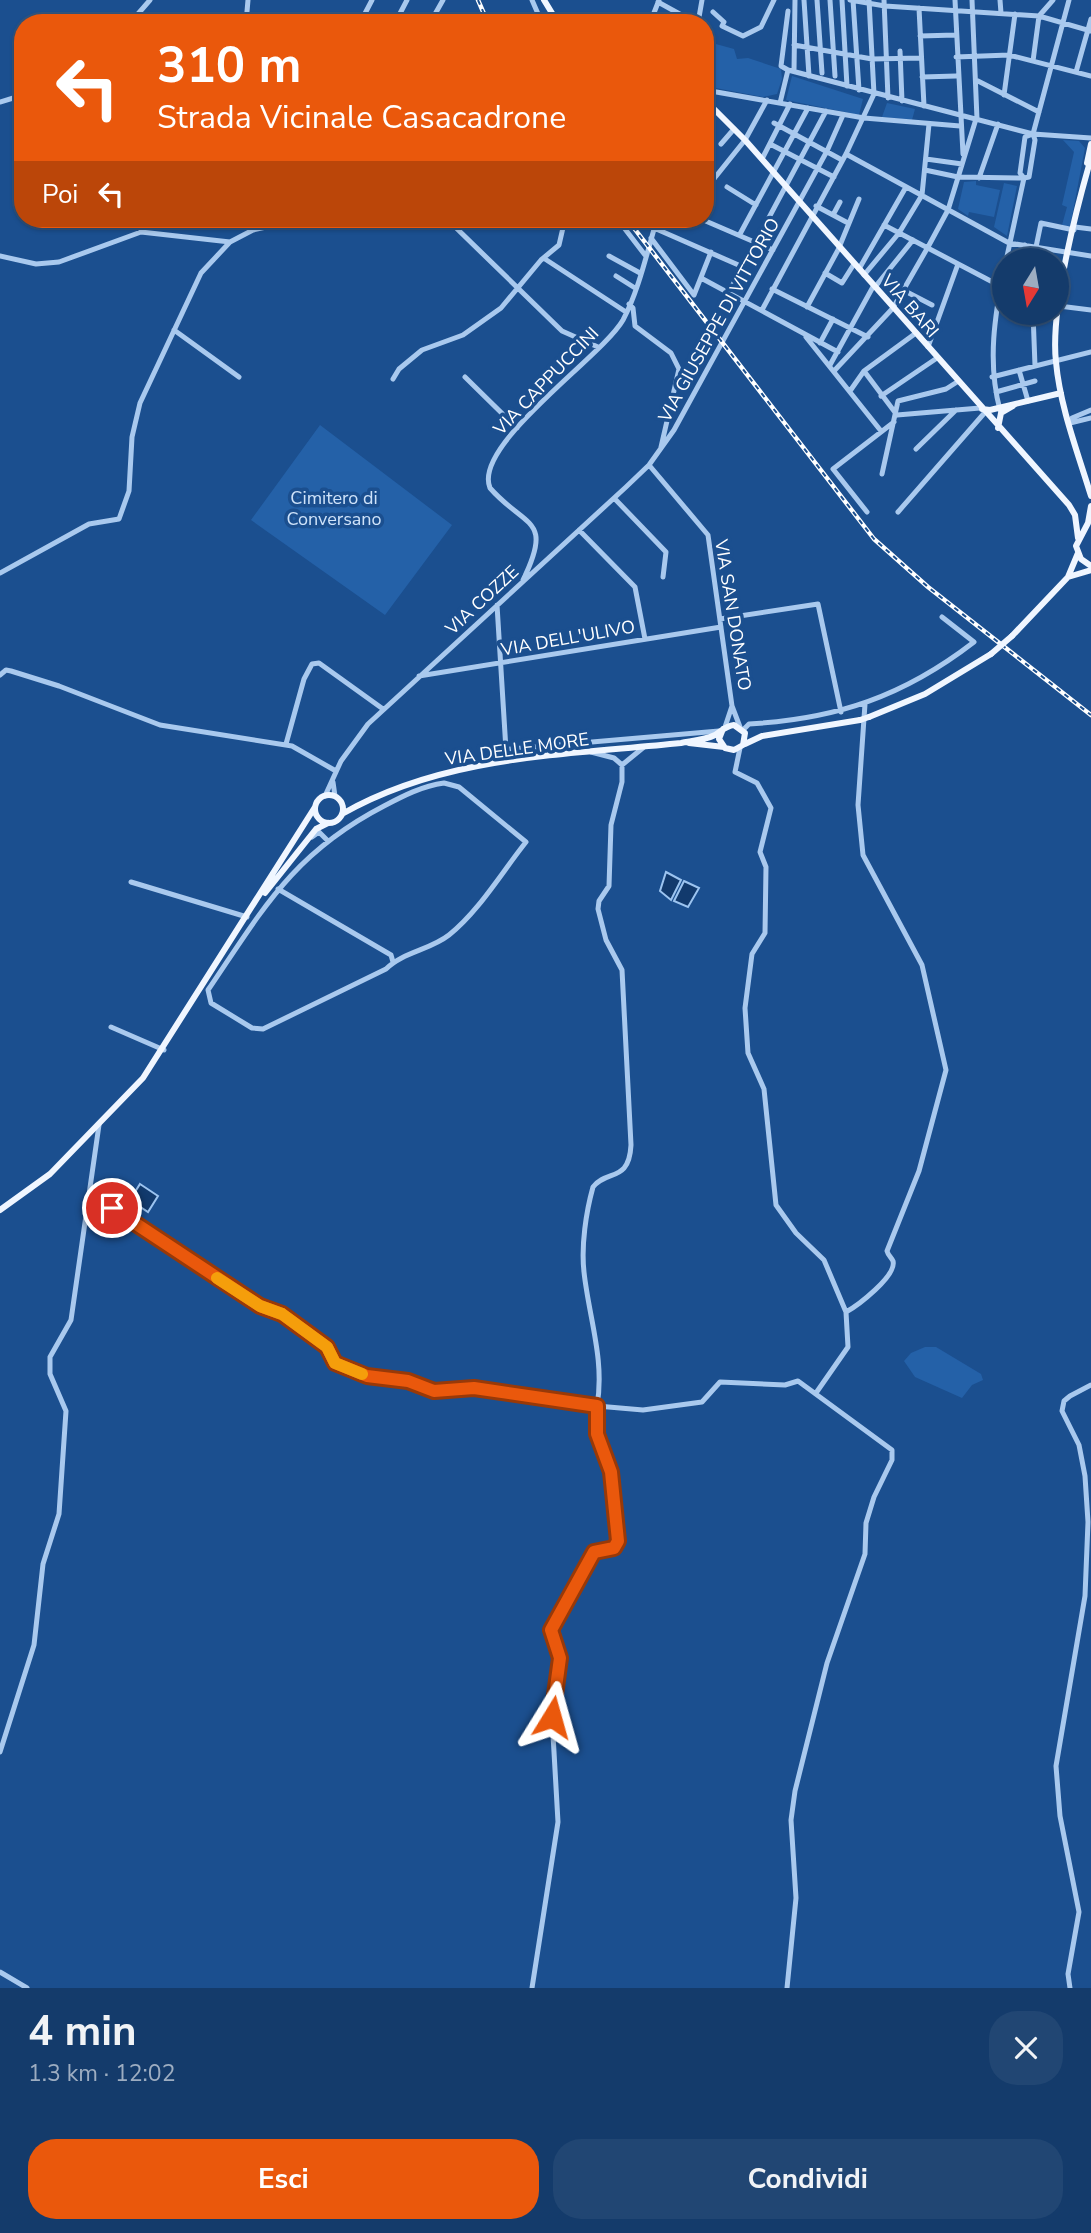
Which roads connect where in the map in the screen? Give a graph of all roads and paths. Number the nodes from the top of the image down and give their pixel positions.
1 (150, 0) edge
2 (702, 0) edge
3 (774, 0) edge
4 (795, 0) edge
5 (804, 0) edge
6 (817, 0) edge
7 (830, 0) edge
8 (842, 0) edge
9 (852, 0) edge
10 (912, 0) edge
11 (927, 0) edge
12 (942, 0) edge
13 (955, 0) edge
14 (972, 0) edge
15 (1000, 0) edge
16 (1043, 0) edge
17 (1053, 0) edge
18 (1069, 0) edge
19 (658, 1) edge
20 (869, 2) edge
21 (885, 3) edge
22 (898, 3) edge
23 (916, 8) junction
24 (928, 8) junction
25 (943, 9) junction
26 (1044, 9) junction
27 (956, 10) junction
28 (788, 11) dead end
29 (973, 11) junction
30 (711, 13) edge
31 (1000, 13) junction
32 (138, 14) edge
33 (681, 14) edge
34 (1015, 14) junction
35 (714, 15) edge
36 (1039, 16) junction
37 (1091, 19) edge
38 (1063, 23) junction
39 (1089, 31) edge
40 (955, 35) junction
41 (920, 36) junction
42 (794, 45) junction
43 (807, 48) junction
44 (821, 50) junction
45 (833, 52) junction
46 (900, 54) junction
47 (845, 55) junction
48 (1009, 55) junction
49 (975, 56) junction
50 (857, 57) junction
51 (956, 57) junction
52 (887, 58) junction
53 (921, 58) junction
54 (872, 59) junction
55 (1033, 61) junction
56 (1051, 65) junction
57 (791, 71) junction
58 (1076, 72) junction
59 (809, 76) junction
60 (822, 76) junction
61 (956, 76) junction
62 (1091, 76) edge
63 (922, 77) junction
64 (836, 79) junction
65 (976, 79) junction
66 (847, 86) junction
67 (859, 90) junction
68 (714, 91) edge
69 (1004, 94) junction
70 (873, 96) junction
71 (888, 98) junction
72 (767, 100) junction
73 (902, 101) junction
74 (780, 103) junction
75 (790, 104) junction
76 (922, 106) junction
77 (808, 108) junction
78 (714, 109) edge
79 (826, 111) junction
80 (1039, 112) junction
81 (958, 114) junction
82 (843, 115) junction
83 (864, 117) junction
84 (976, 119) junction
85 (916, 122) junction
86 (929, 124) junction
87 (999, 124) junction
88 (777, 125) junction
89 (960, 126) junction
90 (734, 129) junction
91 (794, 134) junction
92 (1033, 134) junction
93 (745, 140) junction
94 (811, 143) junction
95 (1091, 143) edge
96 (721, 144) dead end
97 (770, 144) junction
98 (785, 151) junction
99 (827, 151) junction
100 (844, 157) junction
101 (1091, 158) edge
102 (762, 159) junction
103 (926, 159) junction
104 (802, 160) junction
105 (962, 161) junction
106 (818, 168) junction
107 (925, 170) junction
108 (1089, 170) edge
109 (773, 172) junction
110 (716, 176) joint
111 (834, 177) junction
112 (958, 177) junction
113 (1024, 177) junction
114 (979, 178) junction
115 (714, 179) edge
116 (727, 187) dead end
117 (787, 187) junction
118 (906, 187) junction
119 (922, 195) junction
120 (859, 199) dead end
121 (799, 202) junction
122 (839, 202) dead end
123 (756, 205) junction
124 (816, 206) junction
125 (948, 210) junction
126 (811, 215) junction
127 (833, 215) junction
128 (848, 223) junction
129 (714, 224) edge
130 (884, 225) junction
131 (141, 228) edge
132 (262, 228) edge
133 (456, 228) edge
134 (563, 228) edge
135 (654, 228) joint
136 (1075, 228) junction
137 (625, 229) dead end
138 (1091, 229) edge
139 (141, 232) junction
140 (899, 233) junction
141 (740, 234) junction
142 (651, 238) junction
143 (779, 239) junction
144 (913, 240) junction
145 (230, 242) junction
146 (757, 242) junction
147 (1009, 243) junction
148 (838, 245) junction
149 (1025, 245) junction
150 (794, 247) junction
151 (928, 247) junction
152 (1036, 247) junction
153 (1008, 248) edge
154 (1025, 248) edge
155 (773, 250) junction
156 (711, 252) junction
157 (1070, 253) junction
158 (645, 255) junction
159 (0, 256) edge
160 (610, 256) dead end
161 (1091, 256) edge
162 (1069, 257) edge
163 (545, 259) junction
164 (958, 264) junction
165 (743, 267) junction
166 (859, 269) junction
167 (640, 272) junction
168 (825, 273) junction
169 (616, 276) dead end
170 (701, 278) junction
171 (992, 283) edge
172 (874, 286) junction
173 (518, 287) junction
174 (635, 288) junction
175 (772, 289) junction
176 (904, 290) junction
177 (729, 292) junction
178 (745, 301) junction
179 (629, 304) junction
180 (1069, 304) edge
181 (932, 305) dead end
182 (807, 307) junction
183 (893, 308) junction
184 (762, 310) junction
185 (1091, 310) edge
186 (626, 312) junction
187 (832, 320) junction
188 (998, 326) edge
189 (1033, 326) edge
190 (1057, 326) edge
191 (850, 328) junction
192 (174, 330) junction
193 (802, 332) junction
194 (916, 333) junction
195 (867, 337) junction
196 (821, 342) junction
197 (598, 347) junction
198 (928, 347) junction
199 (817, 349) junction
200 (838, 352) junction
201 (1091, 352) edge
202 (937, 358) junction
203 (1055, 360) junction
204 (1035, 366) junction
205 (832, 368) junction
206 (1019, 370) junction
207 (864, 372) junction
208 (239, 377) dead end
209 (465, 377) dead end
210 (992, 377) junction
211 (393, 379) dead end
212 (1035, 381) dead end
213 (957, 382) junction
214 (1023, 384) junction
215 (850, 391) junction
216 (996, 392) junction
217 (1061, 393) junction
218 (881, 396) junction
219 (1028, 401) junction
220 (957, 410) junction
221 (1091, 410) edge
222 (990, 411) junction
223 (897, 415) junction
224 (1091, 418) edge
225 (894, 422) junction
226 (1070, 423) junction
227 (517, 428) junction
228 (998, 428) junction
229 (881, 431) junction
230 (916, 449) dead end
231 (661, 450) junction
232 (649, 465) junction
233 (882, 474) dead end
234 (1091, 496) edge
235 (614, 498) junction
236 (1091, 506) edge
237 (867, 512) dead end
238 (898, 512) dead end
239 (1088, 526) edge
240 (579, 530) junction
241 (1078, 538) junction
242 (1078, 554) junction
243 (1091, 568) edge
244 (0, 573) edge
245 (663, 577) dead end
246 (1068, 577) junction
247 (521, 583) junction
248 (497, 605) junction
249 (942, 617) dead end
250 (720, 619) junction
251 (721, 626) junction
252 (645, 639) junction
253 (500, 664) junction
254 (0, 675) edge
255 (419, 677) junction
256 (865, 704) junction
257 (732, 706) junction
258 (383, 709) junction
259 (841, 712) junction
260 (722, 729) junction
261 (743, 730) junction
262 (762, 736) junction
263 (681, 743) junction
264 (286, 744) junction
265 (741, 746) junction
266 (645, 747) junction
267 (726, 748) junction
268 (498, 750) dead end
269 (506, 750) junction
270 (591, 752) junction
271 (735, 761) junction
272 (622, 765) junction
273 (336, 771) junction
274 (332, 779) junction
275 (325, 796) junction
276 (335, 796) junction
277 (341, 802) junction
278 (361, 802) junction
279 (315, 807) junction
280 (353, 808) junction
281 (342, 814) junction
282 (328, 823) junction
283 (353, 823) junction
284 (328, 841) junction
285 (282, 870) junction
286 (131, 882) dead end
287 (278, 889) junction
288 (247, 917) junction
289 (393, 962) junction
290 (111, 1027) dead end
291 (164, 1050) junction
292 (99, 1125) junction
293 (91, 1194) junction
294 (0, 1210) edge
295 (846, 1312) junction
296 (1091, 1385) edge
297 (816, 1393) junction
298 (597, 1406) junction
299 (1088, 1477) edge
300 (0, 1752) edge
301 (0, 1972) edge
302 (27, 1988) edge
303 (532, 1988) edge
304 (787, 1988) edge
305 (1070, 1988) edge

1 - 32 street
2 - 30 street
3 - 35 street
4 - 42 street
5 - 43 street
6 - 44 street
7 - 45 street
8 - 47 street
9 - 20 street
9 - 50 street
10 - 23 street
11 - 24 street
12 - 25 street
13 - 27 street
14 - 29 street
15 - 31 street
16 - 26 street
17 - 26 street
18 - 38 street
19 - 33 street
20 - 21 street
20 - 54 street
21 - 22 street
21 - 52 street
22 - 23 street
23 - 24 street
23 - 41 street
24 - 25 street
25 - 27 street
26 - 36 street
27 - 29 street
27 - 40 street
28 - 57 street
29 - 31 street
29 - 49 street
31 - 34 street
34 - 36 street
34 - 48 street
36 - 38 street
36 - 55 street
37 - 39 street
38 - 39 street
38 - 56 street
39 - 58 street
40 - 41 street
40 - 51 street
41 - 53 street
42 - 43 street
42 - 57 street
43 - 44 street
43 - 59 street
44 - 45 street
44 - 60 street
45 - 47 street
45 - 64 street
46 - 52 street
46 - 53 street
46 - 73 street
47 - 50 street
47 - 66 street
48 - 49 street
48 - 55 street
48 - 69 street
49 - 51 street
49 - 65 street
50 - 54 street
50 - 67 street
51 - 61 street
52 - 54 street
52 - 71 street
53 - 63 street
54 - 70 street
55 - 56 street
56 - 58 street
56 - 80 street
57 - 59 street
57 - 74 street
58 - 62 street
59 - 60 street
60 - 64 street
61 - 63 street
61 - 81 street
63 - 76 street
64 - 66 street
65 - 69 street
65 - 84 street
66 - 67 street
67 - 70 street
68 - 72 street
69 - 80 street
70 - 71 street
70 - 83 street
71 - 73 street
72 - 74 street
72 - 93 street
73 - 76 street
74 - 75 street
75 - 77 street
75 - 88 street
76 - 81 street
76 - 85 street
77 - 79 street
77 - 91 street
78 - 90 main road, VIA BARI
79 - 82 street
79 - 94 street
80 - 92 street
81 - 84 street
81 - 89 street
82 - 83 street
82 - 99 street, VIA GIUSEPPE DI VITTORIO
83 - 85 street
83 - 100 street
84 - 87 street
84 - 105 street
85 - 86 street
86 - 89 street
86 - 103 street
87 - 92 street
87 - 114 street
88 - 91 street
88 - 97 street
89 - 105 street
90 - 93 main road, VIA BARI
90 - 96 street
91 - 94 street
91 - 98 street
92 - 95 street
92 - 113 street
92 - 113 street
93 - 102 main road, VIA BARI
93 - 110 street
94 - 99 street
94 - 104 street
95 - 108 main road
97 - 98 street
97 - 102 street
98 - 104 street
98 - 109 street
99 - 100 street
99 - 106 street, VIA GIUSEPPE DI VITTORIO
100 - 111 street
100 - 118 street
101 - 108 main road
102 - 109 main road, VIA BARI
103 - 105 street
103 - 107 street
104 - 106 street
104 - 117 street
105 - 112 street
106 - 111 street
106 - 121 street, VIA GIUSEPPE DI VITTORIO
107 - 112 street
107 - 119 street
108 - 136 main road
109 - 117 main road, VIA BARI
109 - 123 street
110 - 115 street
111 - 124 street
112 - 114 street
112 - 125 street
113 - 114 street
113 - 147 street
116 - 123 street
117 - 121 main road, VIA BARI
117 - 146 street
118 - 119 street
118 - 130 street
119 - 125 street
119 - 140 street
120 - 128 street
121 - 126 main road, VIA BARI
121 - 143 street, VIA GIUSEPPE DI VITTORIO
122 - 127 street
123 - 141 street
124 - 126 street
124 - 127 street
125 - 147 street
125 - 151 street
126 - 148 main road, VIA BARI
126 - 150 street
127 - 128 street
128 - 148 street
129 - 141 street
130 - 140 street
130 - 166 street
131 - 139 street
132 - 145 street
133 - 173 street
134 - 163 street
135 - 142 street, VIA CAPPUCCINI
135 - 156 street
136 - 138 street
136 - 152 street
136 - 157 main road
137 - 158 street
139 - 145 street
139 - 159 street
140 - 144 street
140 - 166 street
141 - 146 street
142 - 158 street, VIA CAPPUCCINI
142 - 170 street
143 - 150 street
143 - 155 street, VIA GIUSEPPE DI VITTORIO
144 - 151 street
144 - 172 street
145 - 192 street
146 - 155 street
146 - 165 street
147 - 149 street
147 - 153 street
148 - 166 main road, VIA BARI
148 - 168 street
149 - 152 street
149 - 154 street
150 - 175 street
151 - 164 street
151 - 176 street
152 - 157 street
155 - 178 street, VIA GIUSEPPE DI VITTORIO
156 - 165 street
156 - 170 street
157 - 161 street
157 - 162 main road
158 - 167 street, VIA CAPPUCCINI
160 - 167 street
163 - 173 street
163 - 186 street
164 - 171 street
164 - 198 street
165 - 177 street
166 - 168 street
166 - 172 main road, VIA BARI
167 - 174 street, VIA CAPPUCCINI
168 - 182 street
169 - 174 street
170 - 177 street
172 - 183 main road, VIA BARI
172 - 191 street
173 - 197 street
173 - 211 street
174 - 179 street, VIA CAPPUCCINI
175 - 182 street
175 - 184 street
176 - 181 street
176 - 183 street
177 - 178 street
178 - 184 street
178 - 231 street, VIA GIUSEPPE DI VITTORIO
179 - 186 street, VIA CAPPUCCINI
179 - 231 street
180 - 185 street
182 - 187 street
183 - 194 main road, VIA BARI
183 - 195 street
184 - 193 street
186 - 197 street, VIA CAPPUCCINI
187 - 191 street
187 - 196 street
188 - 210 street
189 - 204 street
190 - 203 main road
191 - 195 street
191 - 200 street
192 - 208 street
192 - 244 street
193 - 196 street
193 - 199 street
194 - 198 main road, VIA BARI
194 - 207 street
195 - 205 street
196 - 199 street
196 - 200 street
197 - 227 street, VIA CAPPUCCINI
198 - 202 main road, VIA BARI
199 - 205 street
200 - 205 street
201 - 203 street
202 - 213 main road, VIA BARI
202 - 218 street
203 - 204 street
203 - 217 main road
204 - 206 street
205 - 215 street
206 - 210 street
206 - 214 street
207 - 215 street
207 - 218 street
209 - 227 street
210 - 216 street
212 - 214 street
213 - 222 main road, VIA BARI
213 - 223 street
214 - 216 street
214 - 219 street
215 - 229 street
216 - 222 street
217 - 219 main road
217 - 226 main road
218 - 223 street
219 - 222 main road
220 - 222 street
220 - 223 street
220 - 230 street
221 - 226 street
222 - 228 main road
222 - 228 main road, VIA BARI
222 - 238 street
223 - 225 street
224 - 226 street
225 - 229 street
225 - 233 street
226 - 234 main road
227 - 247 street, VIA CAPPUCCINI
228 - 241 main road, VIA BARI
229 - 237 street
231 - 232 street, VIA COZZE
232 - 235 street, VIA COZZE
232 - 250 street, VIA SAN DONATO
235 - 240 street, VIA COZZE
235 - 245 street
236 - 239 main road
239 - 241 main road
240 - 247 street, VIA COZZE
240 - 252 street
241 - 242 main road, VIA BARI
242 - 243 main road
242 - 246 main road
243 - 246 main road
246 - 262 main road, bridge
247 - 248 street, VIA COZZE
248 - 253 street
248 - 255 street, VIA COZZE
249 - 256 street
250 - 251 street, VIA SAN DONATO
250 - 259 street
251 - 252 street, VIA DELL'ULIVO
251 - 257 street, VIA SAN DONATO
252 - 253 street, VIA DELL'ULIVO
253 - 255 street, VIA DELL'ULIVO
253 - 269 street
254 - 264 street
255 - 258 street, VIA COZZE
256 - 259 street
256 - 295 street
257 - 260 street
257 - 261 street
258 - 264 street
258 - 273 street, VIA COZZE
259 - 261 street
260 - 261 main road
260 - 263 main road
260 - 267 main road
260 - 269 street
261 - 262 main road
261 - 265 main road
262 - 265 main road
263 - 266 main road, VIA DELLE MORE
263 - 267 main road
264 - 273 street
265 - 267 main road
265 - 271 street
266 - 270 main road, VIA DELLE MORE
266 - 272 street
267 - 271 street
268 - 269 street
270 - 272 street
270 - 278 main road, VIA DELLE MORE
271 - 295 street
272 - 298 street
273 - 274 street, VIA COZZE
274 - 275 street, VIA COZZE
274 - 276 street
275 - 276 main road
275 - 279 main road
276 - 277 main road
277 - 278 main road
277 - 281 main road
278 - 280 main road
279 - 282 main road
279 - 288 main road
280 - 281 main road
280 - 283 street
281 - 282 main road
281 - 283 street
282 - 285 main road
283 - 284 street
283 - 289 street
284 - 285 street
284 - 287 street
285 - 288 main road
286 - 288 street
287 - 289 street
287 - 289 street
288 - 291 main road
290 - 291 street
291 - 292 main road
292 - 293 street
292 - 294 main road
293 - 298 street
293 - 300 street
295 - 297 street
296 - 299 street
297 - 298 street
297 - 304 street
298 - 303 street
299 - 305 street
301 - 302 street

